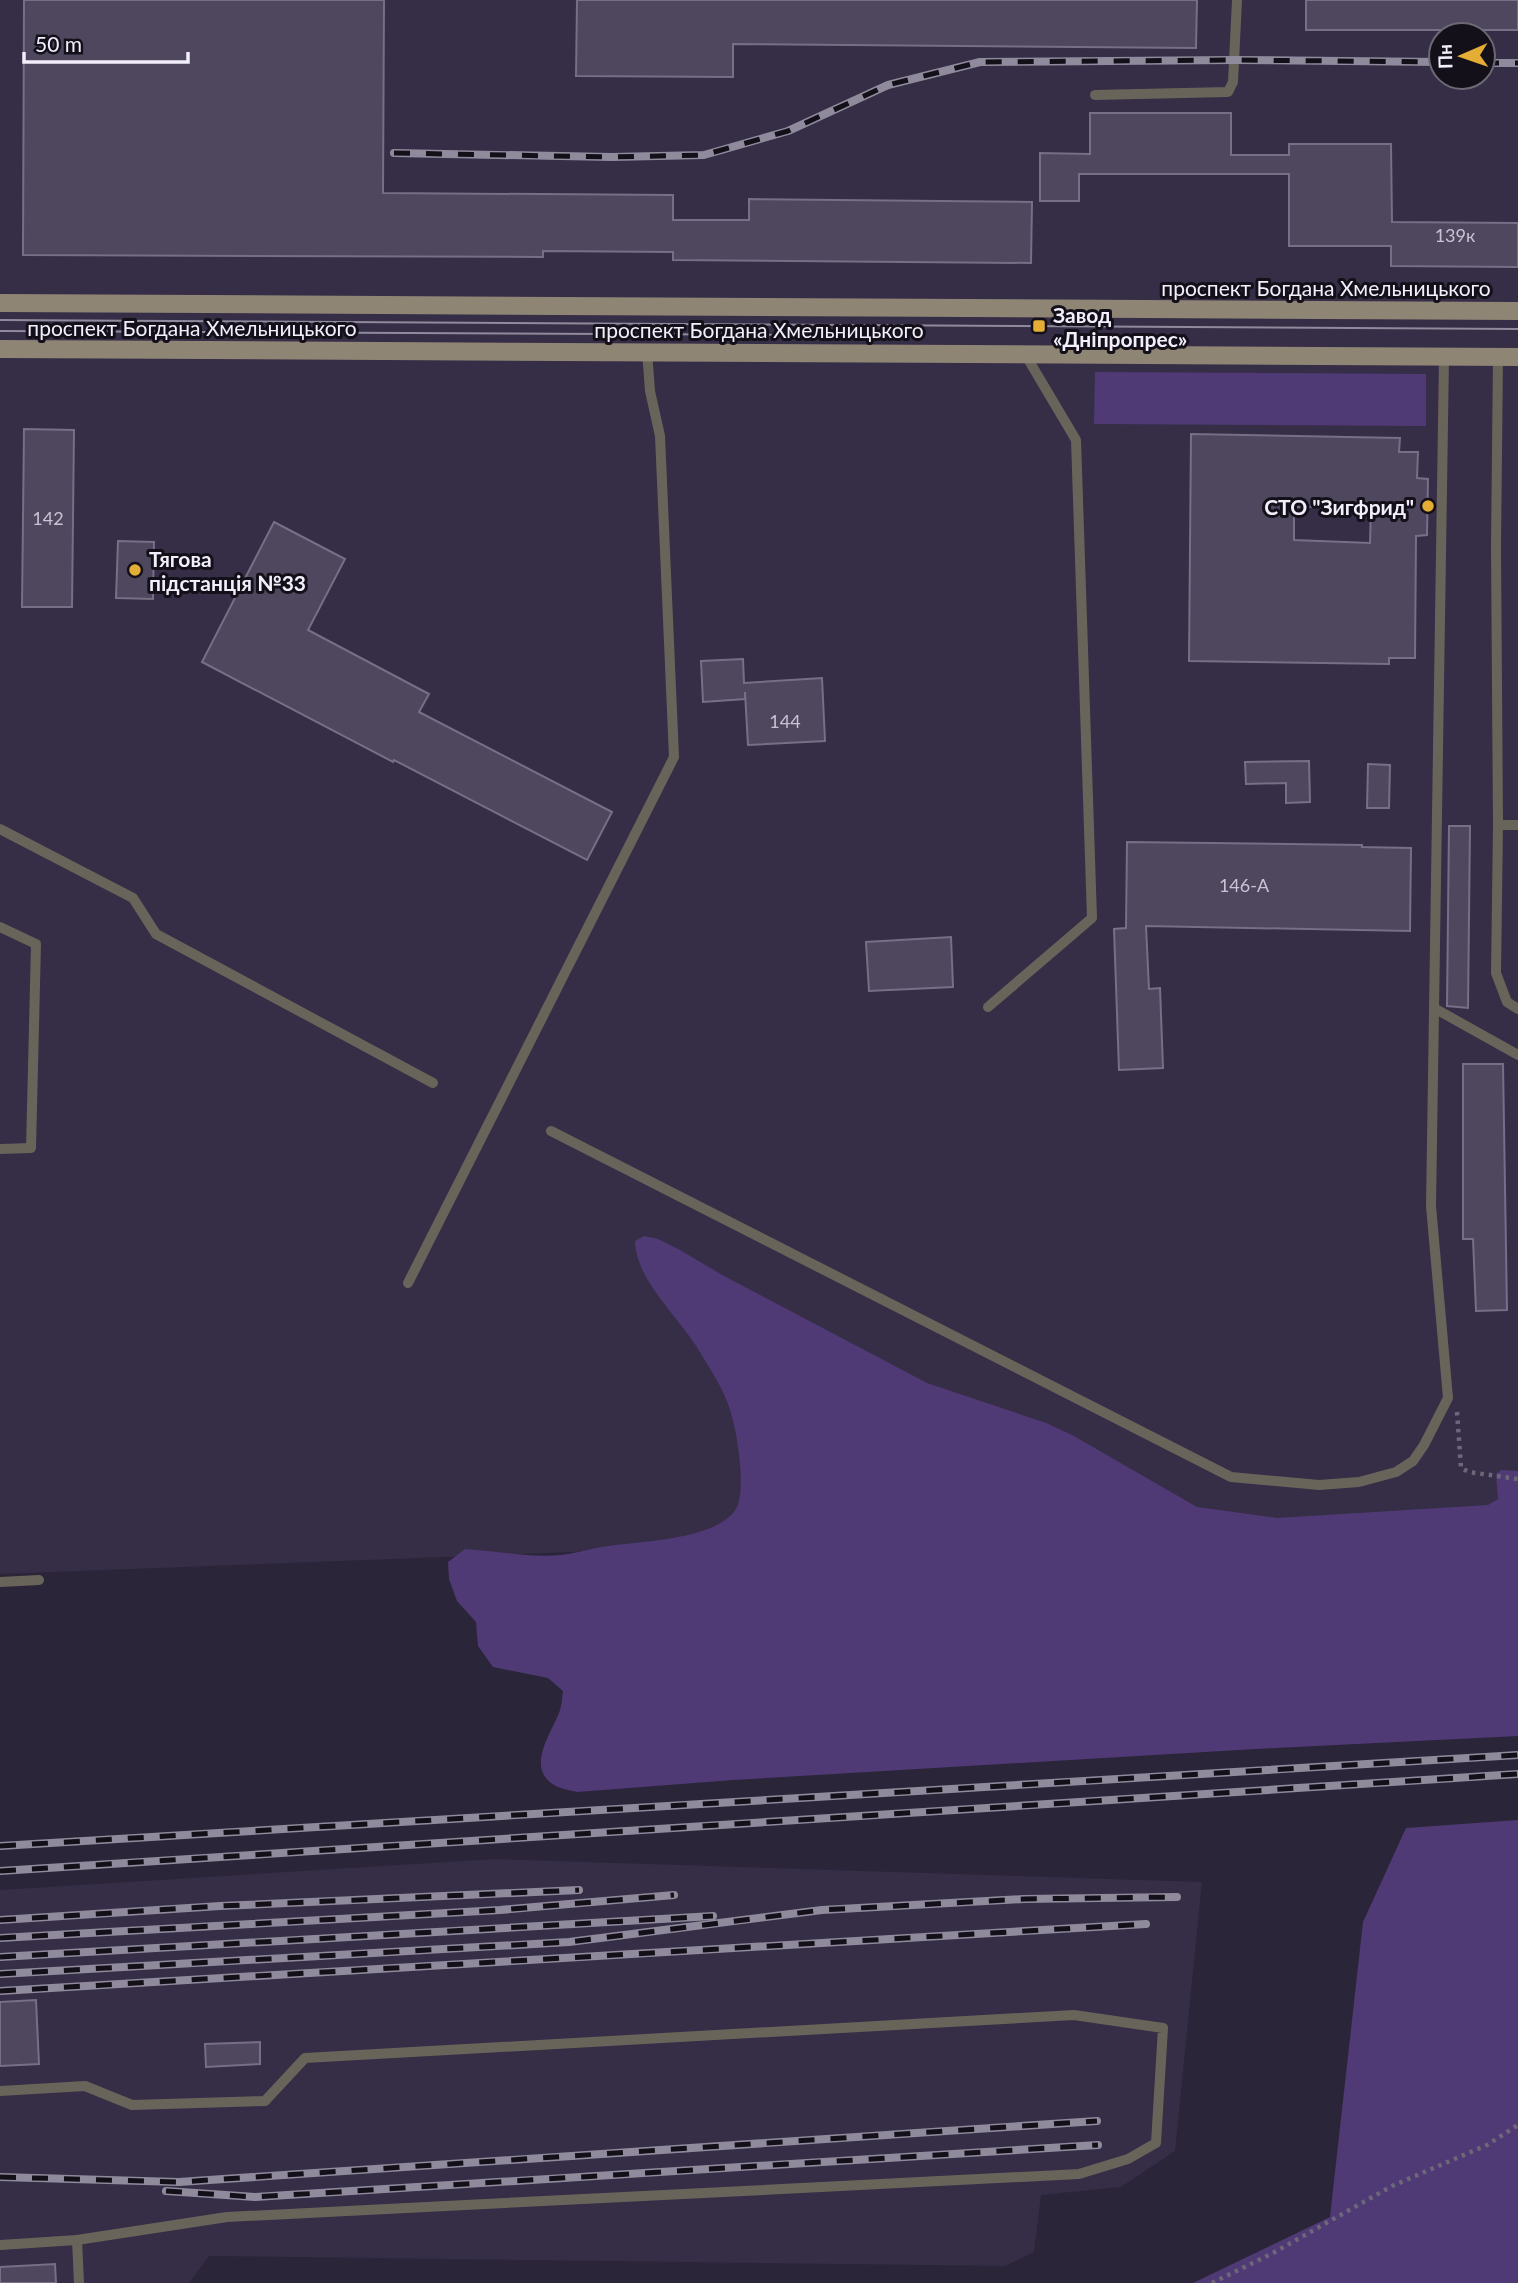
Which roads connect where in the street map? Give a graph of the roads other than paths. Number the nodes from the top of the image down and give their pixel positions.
1 (1237, 0) edge
2 (1095, 95) dead end
3 (0, 303) edge
4 (1518, 311) edge
5 (0, 349) edge
6 (648, 351) junction
7 (1025, 354) junction
8 (1444, 357) junction
9 (1497, 357) junction
10 (1518, 357) edge
11 (1498, 825) junction
12 (1518, 825) edge
13 (0, 829) edge
14 (0, 927) edge
15 (988, 1007) dead end
16 (1434, 1008) junction
17 (1518, 1009) edge
18 (1518, 1055) edge
19 (433, 1083) dead end
20 (551, 1131) dead end
21 (0, 1149) edge
22 (408, 1283) dead end
23 (39, 1580) dead end
24 (0, 1582) edge
25 (0, 2091) edge
26 (77, 2240) junction
27 (0, 2245) edge
28 (79, 2283) edge

1 - 2 lane
3 - 4 main road, проспект Богдана Хмельницького
5 - 6 main road, проспект Богдана Хмельницького
6 - 7 main road, проспект Богдана Хмельницького
6 - 22 lane
7 - 8 main road, проспект Богдана Хмельницького
7 - 15 lane
8 - 9 main road, проспект Богдана Хмельницького
8 - 16 lane
9 - 10 main road, проспект Богдана Хмельницького
9 - 11 lane
11 - 12 lane
11 - 17 lane
13 - 19 lane
14 - 21 lane
16 - 18 lane
16 - 20 lane
23 - 24 lane
25 - 26 lane
26 - 27 lane
26 - 28 lane

